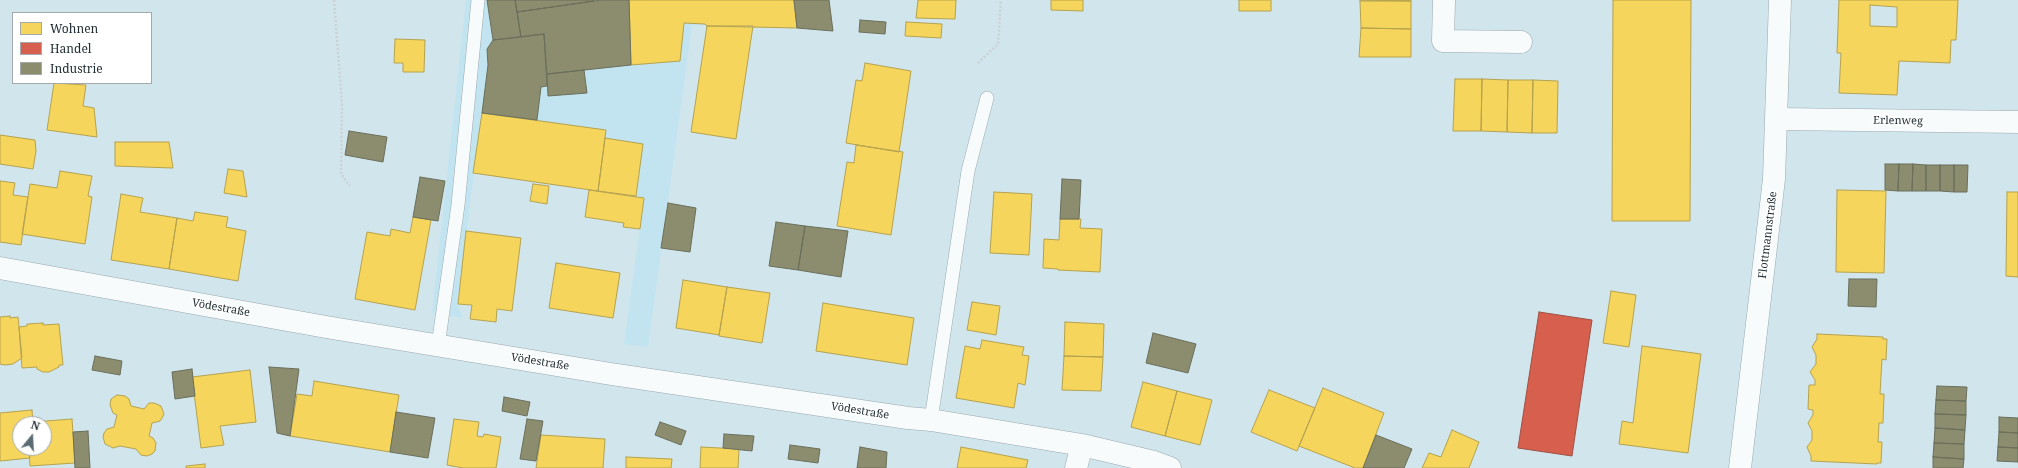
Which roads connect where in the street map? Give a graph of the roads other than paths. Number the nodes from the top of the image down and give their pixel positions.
1 (478, 0) edge
2 (1444, 0) edge
3 (1780, 0) edge
4 (1521, 42) dead end
5 (987, 98) dead end
6 (1778, 119) junction
7 (2018, 122) edge
8 (0, 268) edge
9 (438, 346) junction
10 (931, 420) junction
11 (1082, 445) junction
12 (1076, 468) edge
13 (1170, 468) edge
14 (1740, 468) edge

1 - 9 lane
2 - 4 street
3 - 6 street, Flottmannstraße
5 - 10 lane
6 - 7 street, Erlenweg
6 - 14 street, Flottmannstraße
8 - 9 street, Vödestraße
9 - 10 street, Vödestraße
10 - 11 street, Vödestraße
11 - 12 street
11 - 13 street, Vödestraße

